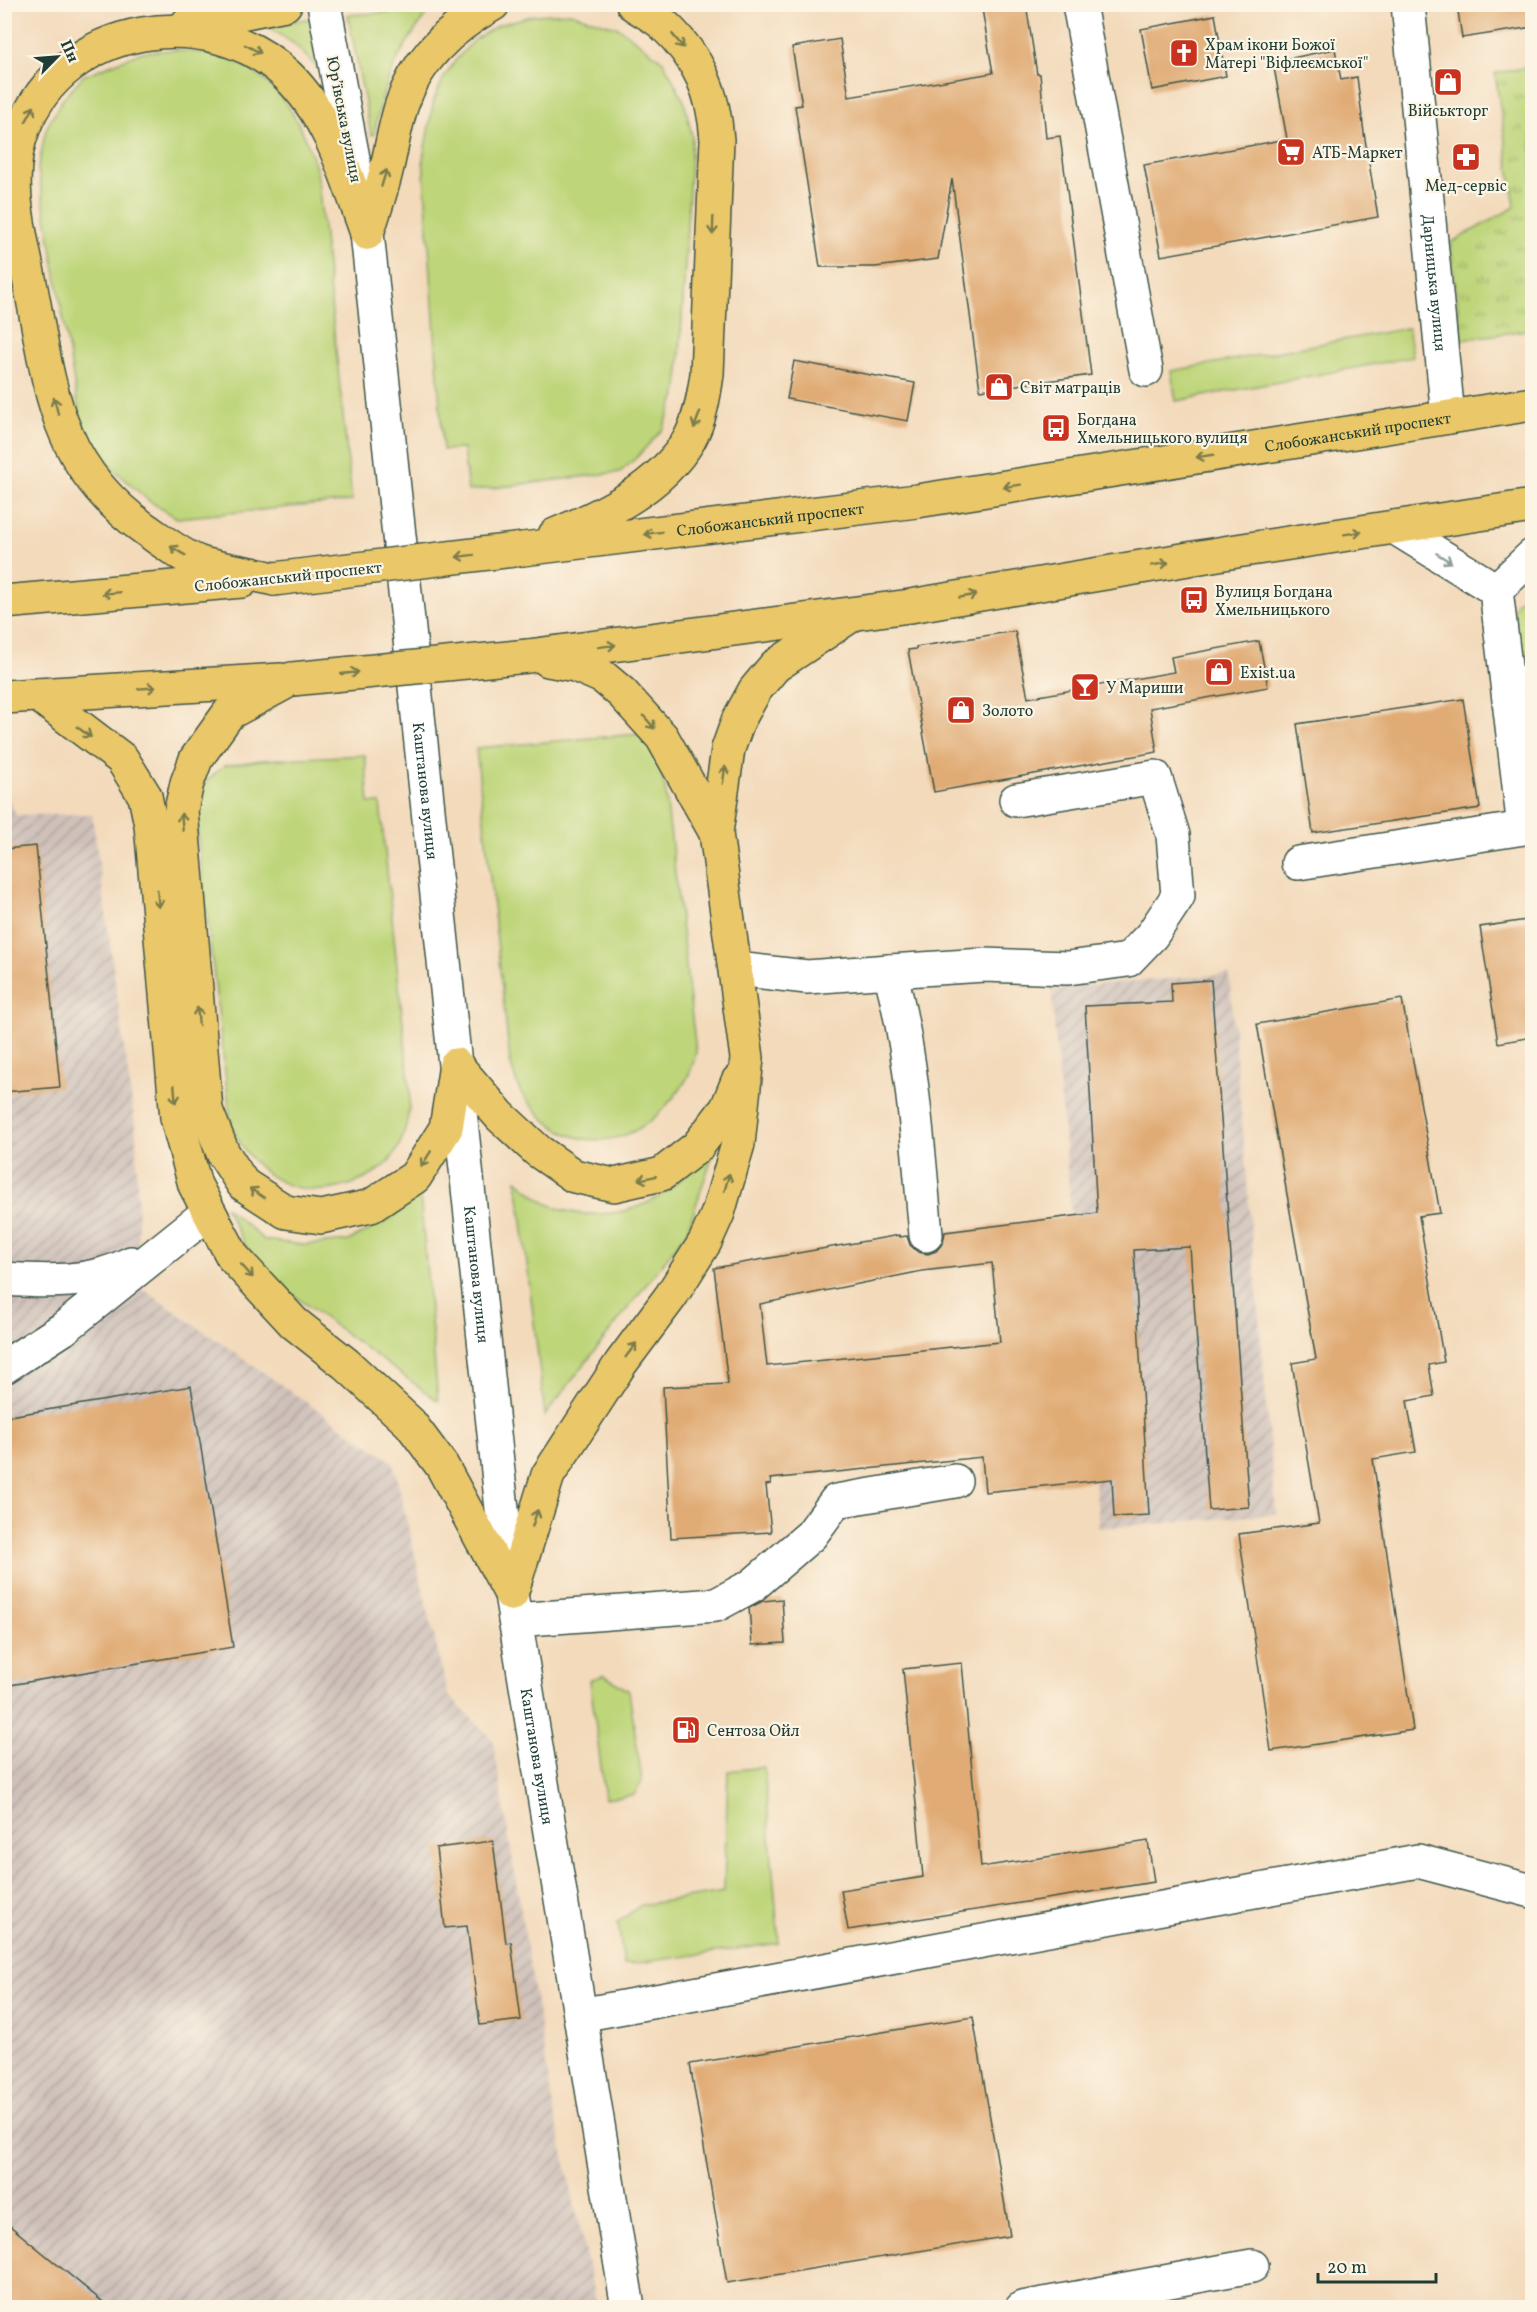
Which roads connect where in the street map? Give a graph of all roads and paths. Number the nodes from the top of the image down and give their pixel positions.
1 (285, 4) edge
2 (324, 4) edge
3 (493, 4) edge
4 (633, 4) edge
5 (1079, 4) edge
6 (1408, 4) edge
7 (153, 31) junction
8 (367, 233) junction
9 (1146, 370) dead end
10 (1533, 404) edge
11 (1449, 417) junction
12 (1533, 506) edge
13 (1394, 527) junction
14 (523, 549) junction
15 (1533, 556) edge
16 (274, 579) junction
17 (1497, 590) junction
18 (4, 602) edge
19 (853, 614) junction
20 (528, 656) junction
21 (292, 679) junction
22 (38, 696) junction
23 (4, 697) edge
24 (1016, 800) dead end
25 (716, 833) junction
26 (1298, 862) dead end
27 (736, 969) junction
28 (890, 971) junction
29 (747, 1058) junction
30 (456, 1065) junction
31 (209, 1212) junction
32 (926, 1235) dead end
33 (172, 1240) junction
34 (4, 1279) edge
35 (4, 1367) edge
36 (955, 1481) dead end
37 (513, 1607) junction
38 (1533, 1891) edge
39 (580, 2015) junction
40 (1251, 2266) dead end
41 (628, 2307) edge
42 (1022, 2307) edge

1 - 7 main road
2 - 8 street, Юрʼївська вулиця
8 -> 3 main road
4 -> 14 main road
5 - 9 street
6 - 11 street, Дарницька вулиця
7 -> 8 main road
16 -> 7 main road
8 - 30 street, Каштанова вулиця
10 - 11 main road, Слобожанський проспект
11 -> 14 main road, Слобожанський проспект
12 - 13 main road
13 -> 17 street
19 -> 13 main road
14 -> 16 main road, Слобожанський проспект, bridge
15 - 17 street
16 -> 18 main road, Слобожанський проспект
17 - 26 street
20 -> 19 main road
25 -> 19 main road
21 -> 20 main road, bridge
20 -> 25 main road
22 -> 21 main road
30 -> 21 main road
22 - 23 main road
22 -> 31 main road
24 - 28 street
25 - 27 main road
27 - 28 street
27 - 29 main road
28 - 32 street
29 -> 30 main road
37 -> 29 main road
30 - 37 street, Каштанова вулиця
31 - 33 street
31 -> 37 main road
33 - 34 street
33 - 35 street
36 - 37 street
37 - 39 street, Каштанова вулиця
38 - 39 street
39 - 41 street, Каштанова вулиця
40 - 42 street

